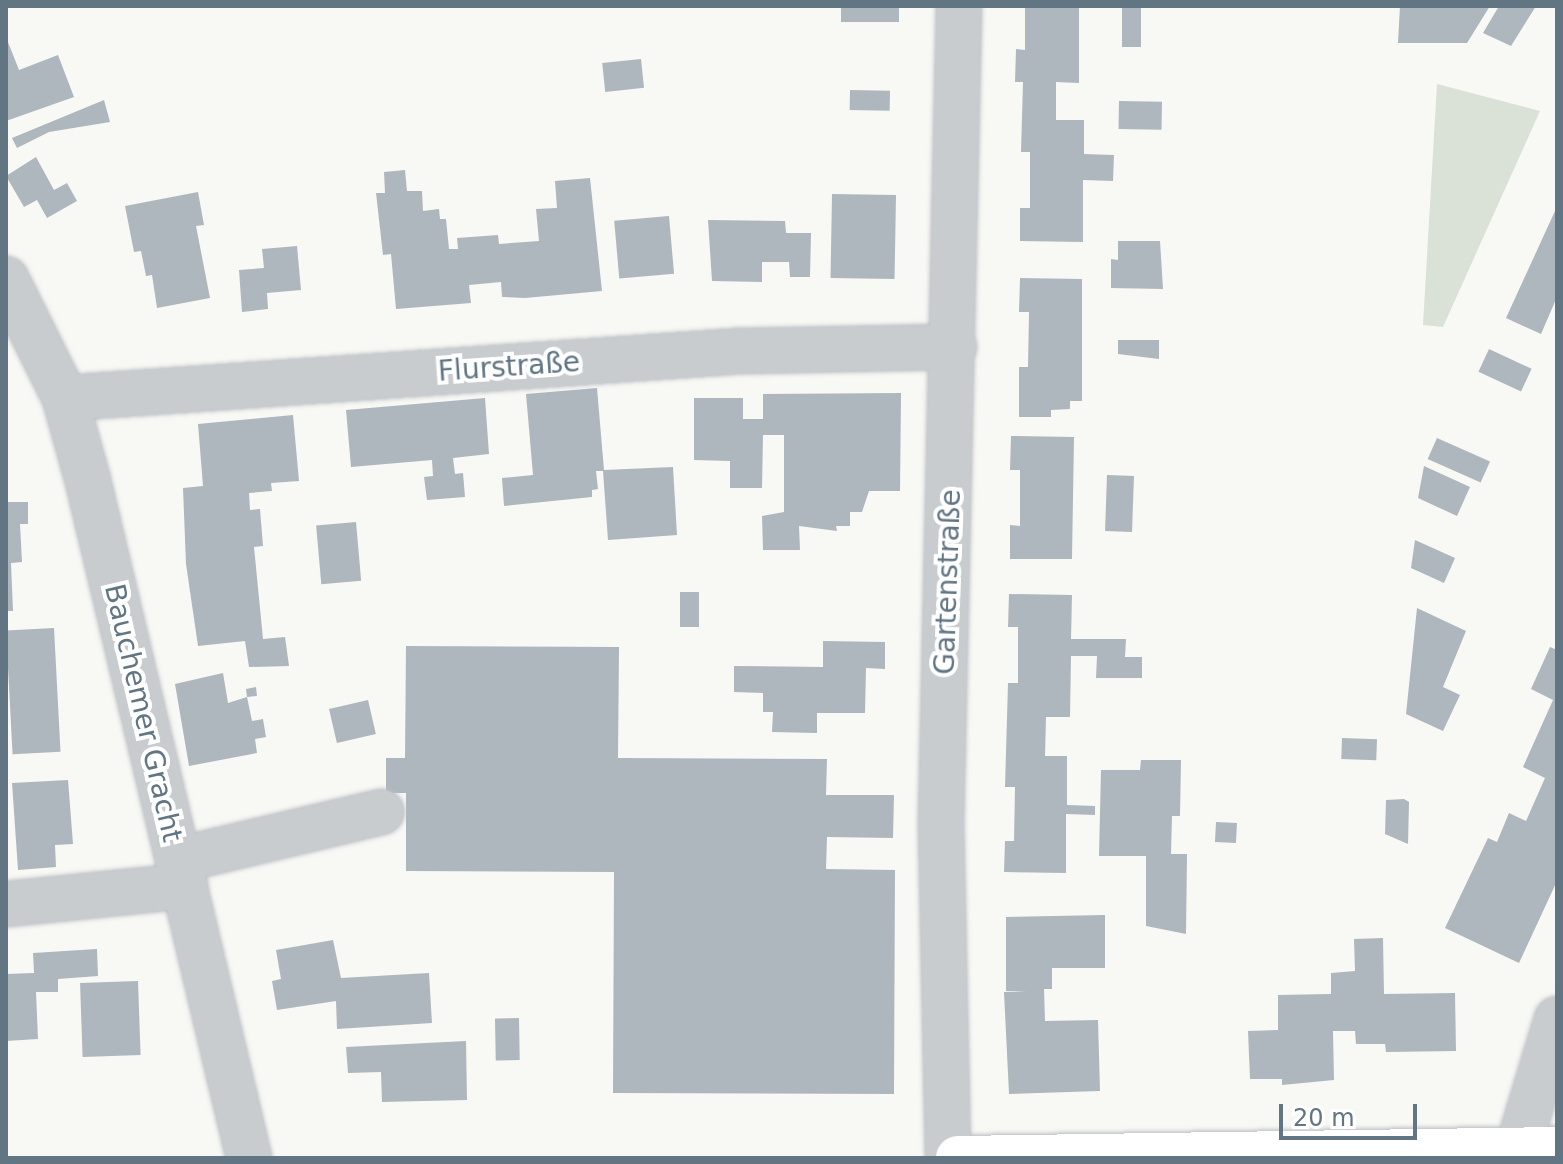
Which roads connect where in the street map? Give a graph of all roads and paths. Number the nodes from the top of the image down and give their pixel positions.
1 (959, 6) edge
2 (6, 279) edge
3 (954, 347) junction
4 (65, 398) junction
5 (381, 812) dead end
6 (182, 873) junction
7 (6, 904) edge
8 (1557, 1019) edge
9 (1530, 1152) edge
10 (249, 1158) edge
11 (948, 1158) edge
12 (958, 1158) edge

1 - 3 street, Gartenstraße
2 - 4 street, Bauchemer Gracht
3 - 4 street, Flurstraße
3 - 11 street, Gartenstraße
4 - 6 street, Bauchemer Gracht
5 - 6 street
6 - 7 street
6 - 10 street, Bauchemer Gracht
8 - 9 street
9 - 12 main road

